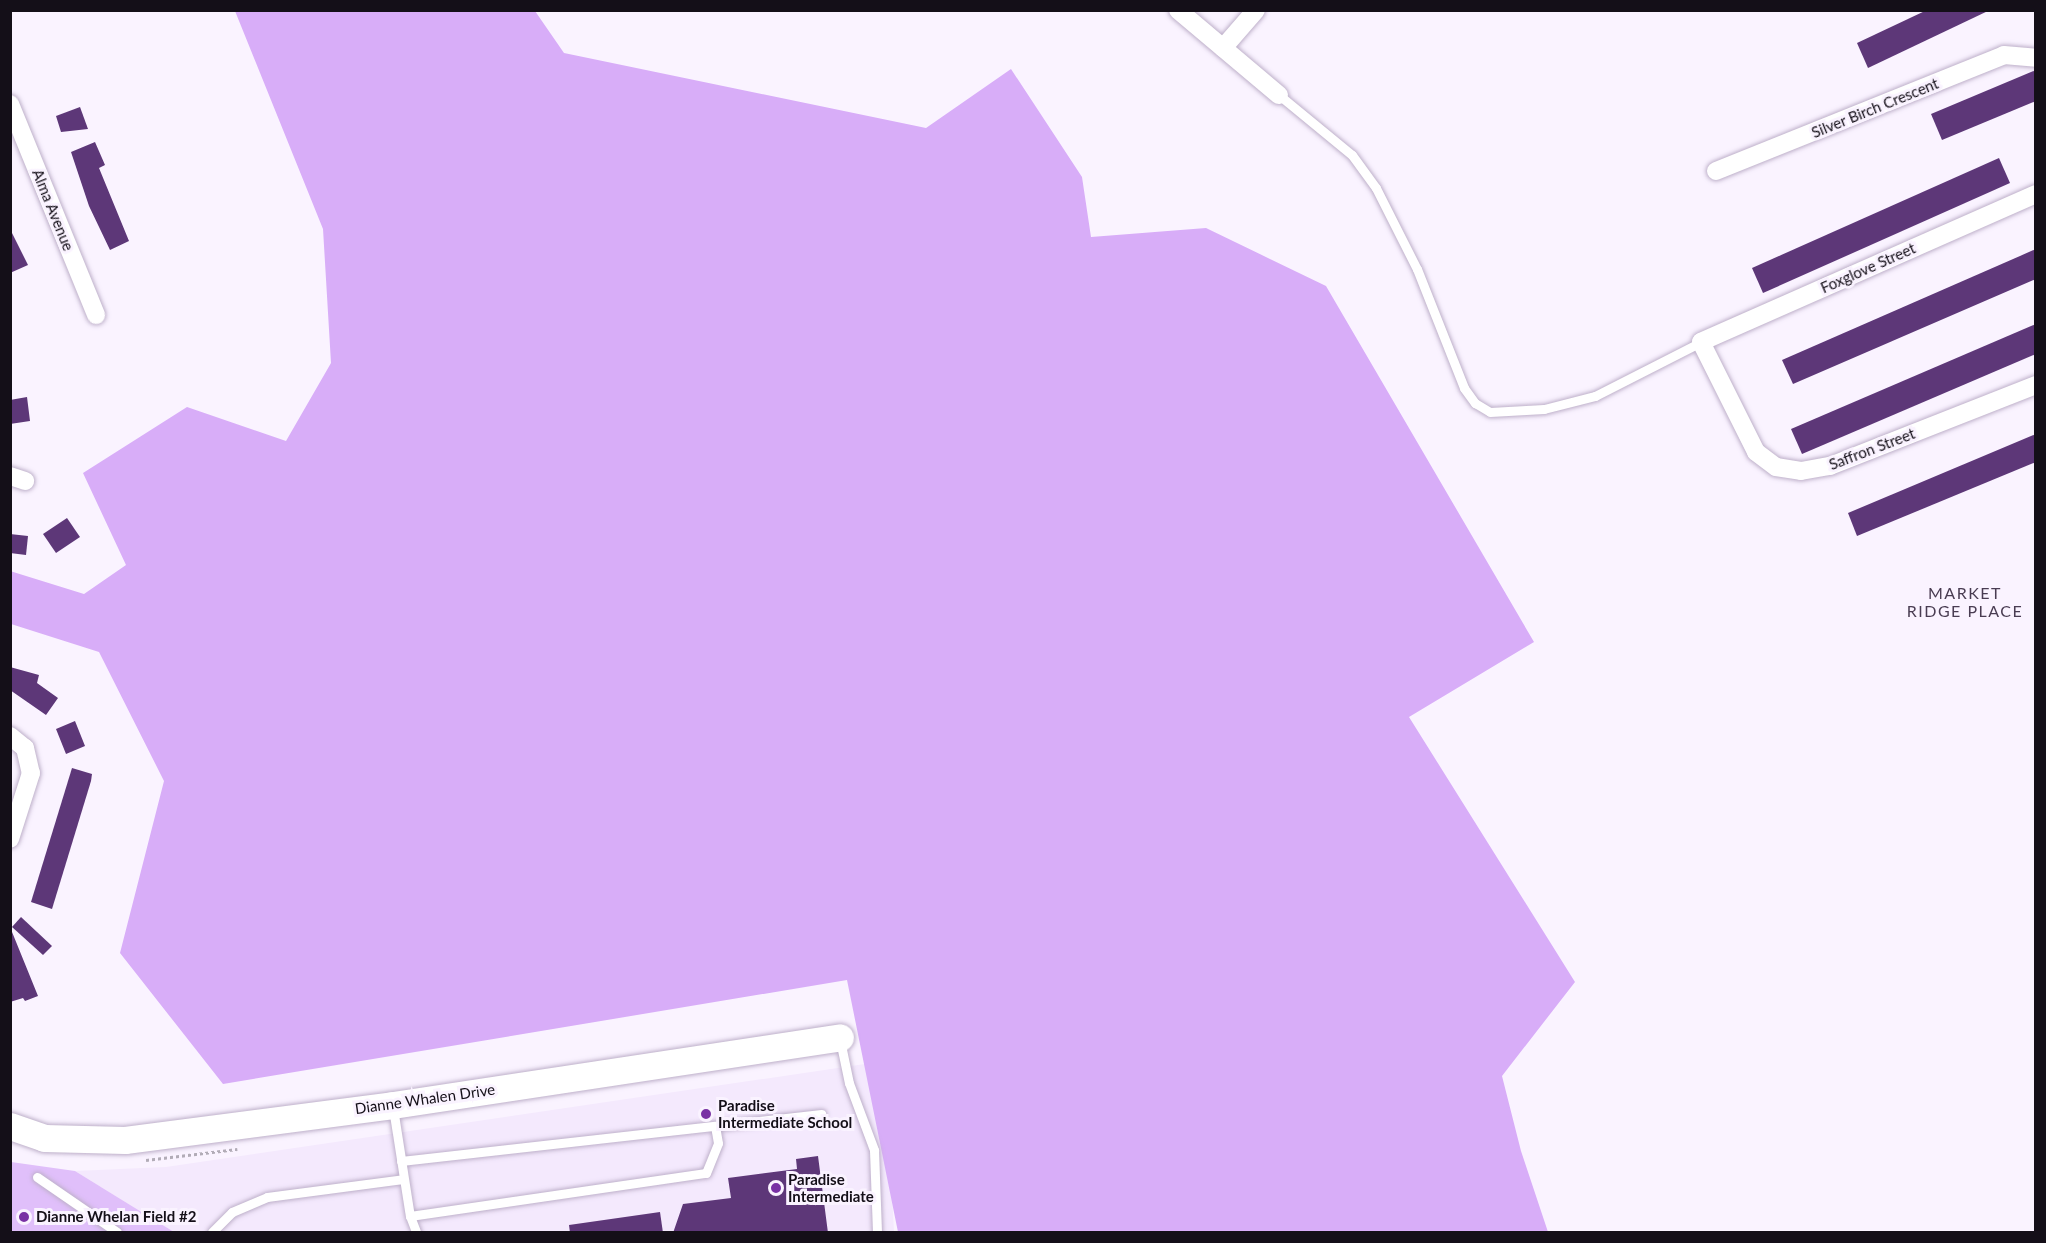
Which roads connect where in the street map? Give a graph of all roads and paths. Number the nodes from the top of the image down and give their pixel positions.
1 (1178, 10) edge
2 (1256, 10) edge
3 (1223, 48) junction
4 (2036, 57) edge
5 (1280, 95) joint
6 (10, 104) edge
7 (1716, 171) dead end
8 (2036, 194) edge
9 (96, 315) dead end
10 (1701, 342) junction
11 (2036, 385) edge
12 (10, 736) edge
13 (10, 838) edge
14 (840, 1037) joint
15 (393, 1105) junction
16 (821, 1114) dead end
17 (10, 1126) edge
18 (715, 1126) junction
19 (401, 1161) junction
20 (37, 1176) dead end
21 (403, 1179) junction
22 (410, 1216) junction
23 (117, 1233) edge
24 (212, 1233) edge
25 (416, 1233) edge
26 (878, 1233) edge

1 - 3 street
2 - 3 street
3 - 5 street
4 - 7 street, Silver Birch Crescent
5 - 10 lane
6 - 9 street, Alma Avenue
8 - 10 street, Foxglove Street
10 - 11 street, Saffron Street
12 - 13 street
14 - 15 street, Dianne Whalen Drive
14 - 26 lane
15 - 17 street, Dianne Whalen Drive
15 - 19 lane
16 - 18 lane
18 - 19 lane
18 - 22 lane
19 - 21 lane
20 - 23 lane
21 - 22 lane
21 - 24 lane
22 - 25 lane

